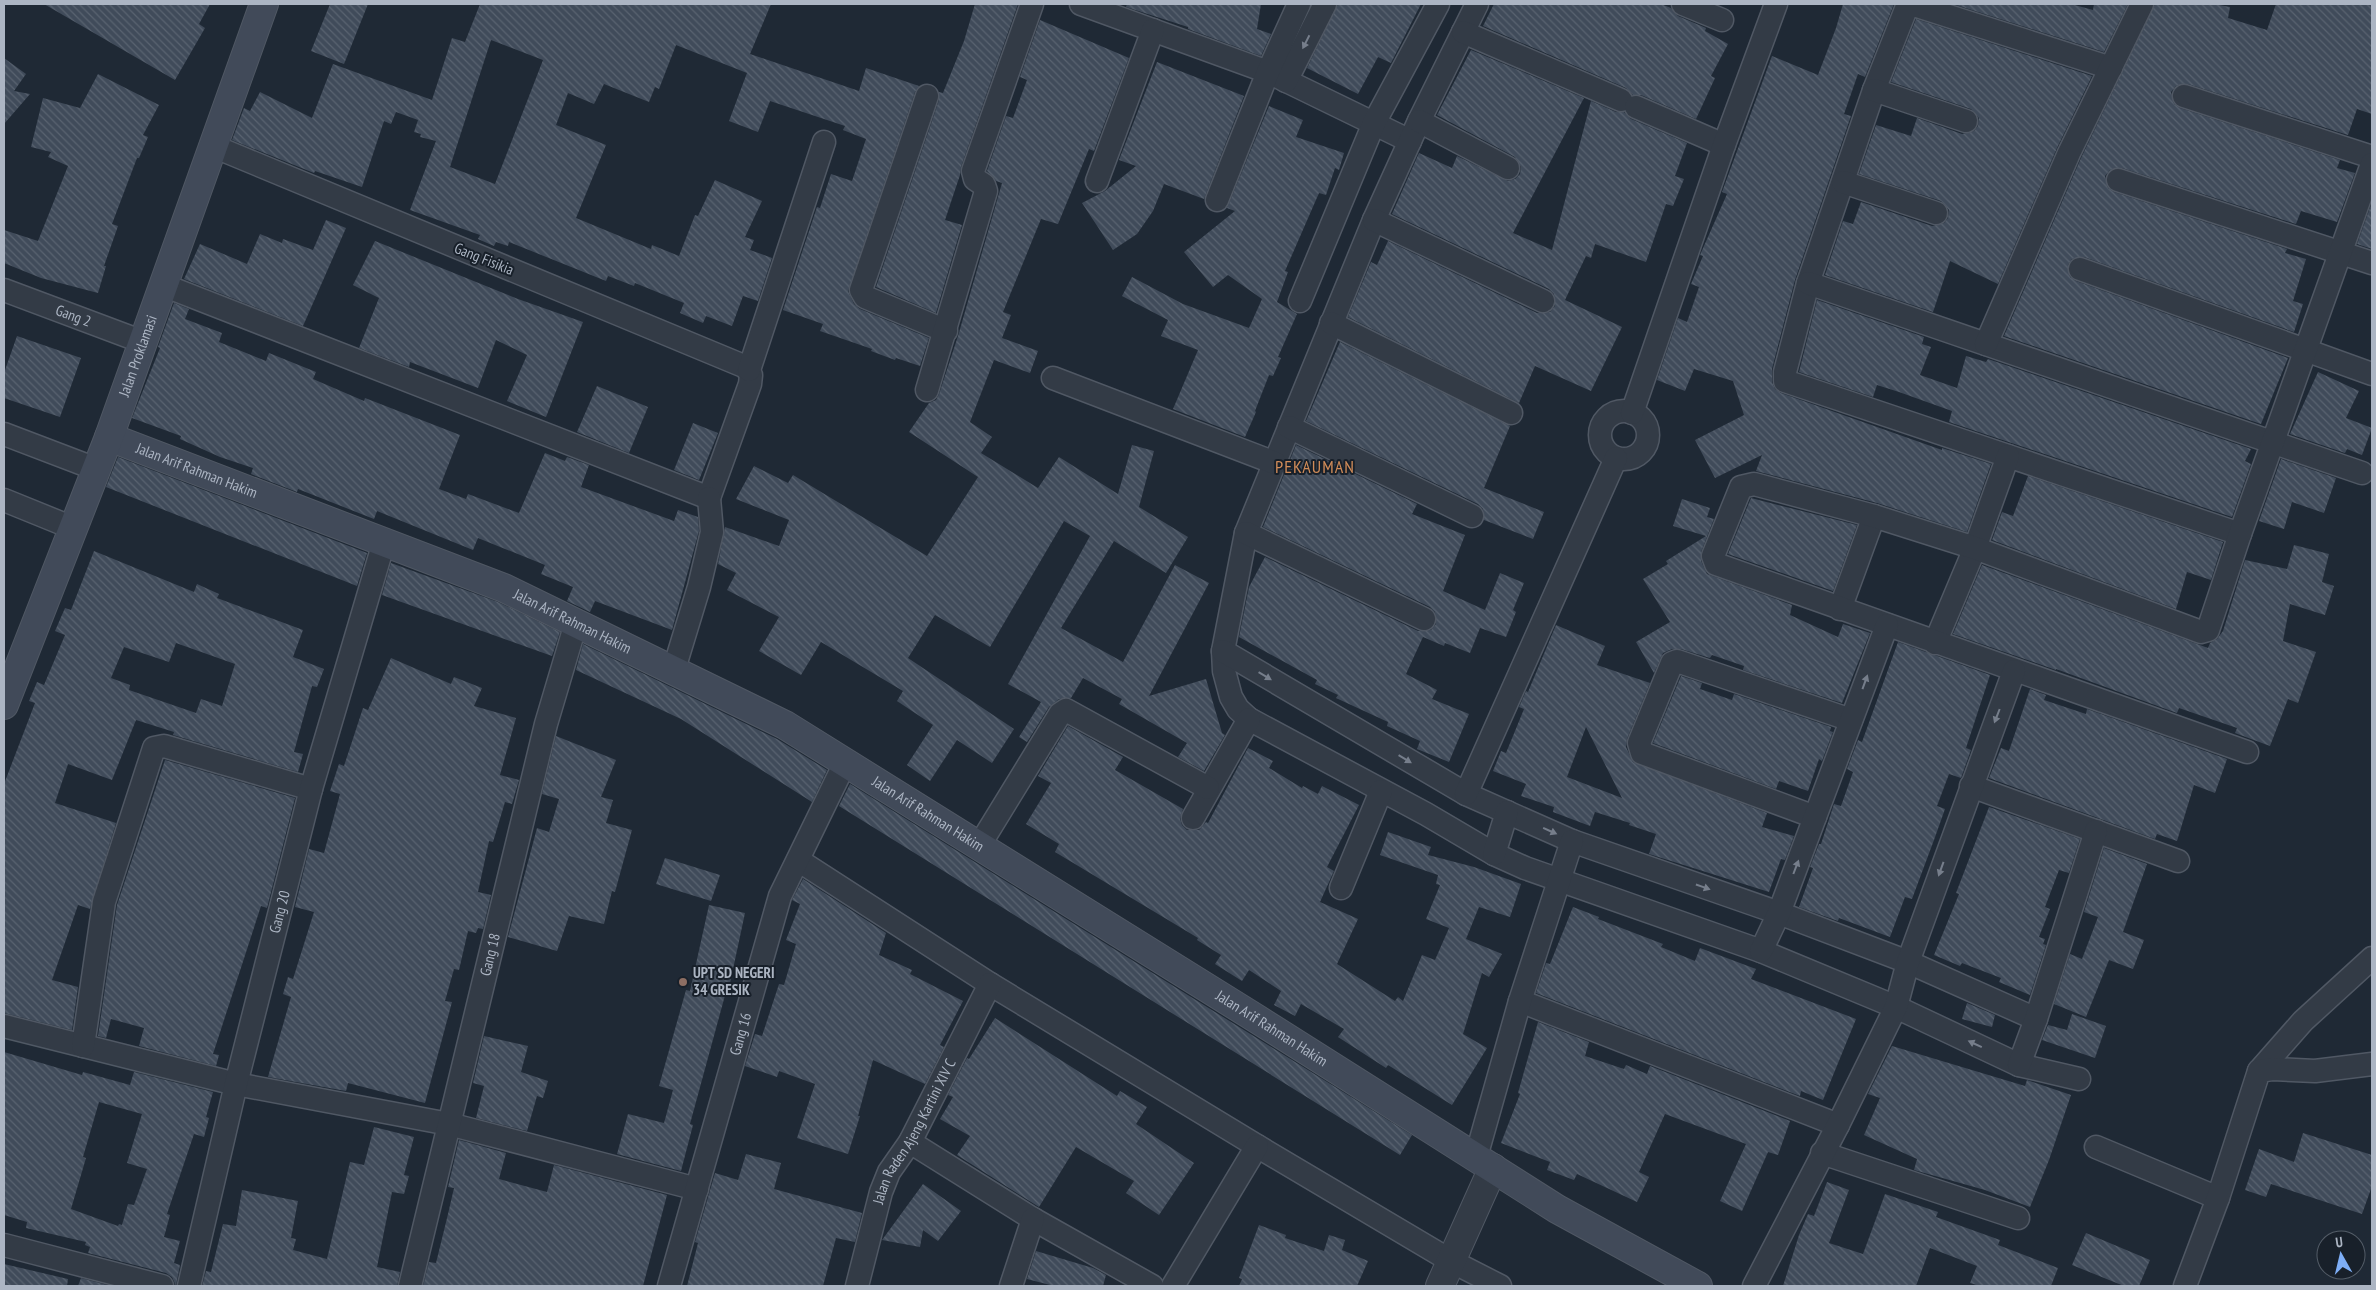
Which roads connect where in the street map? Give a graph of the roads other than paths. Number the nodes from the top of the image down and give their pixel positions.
1 (264, 4) edge
2 (1032, 4) edge
3 (1081, 4) edge
4 (1299, 4) edge
5 (1325, 4) edge
6 (1438, 4) edge
7 (1476, 4) edge
8 (1683, 4) edge
9 (1776, 4) edge
10 (2142, 4) edge
11 (1722, 20) dead end
12 (1153, 30) junction
13 (1463, 32) junction
14 (2111, 68) junction
15 (1277, 77) junction
16 (1874, 90) junction
17 (928, 96) dead end
18 (2184, 96) dead end
19 (1966, 121) dead end
20 (1374, 122) junction
21 (1415, 131) junction
22 (824, 142) dead end
23 (1724, 145) junction
24 (213, 146) junction
25 (2371, 155) edge
26 (1508, 168) dead end
27 (1097, 180) dead end
28 (2118, 180) dead end
29 (1842, 182) junction
30 (1217, 200) dead end
31 (1936, 213) dead end
32 (1374, 220) junction
33 (2340, 253) junction
34 (2372, 263) edge
35 (2080, 269) dead end
36 (1808, 283) junction
37 (163, 285) junction
38 (4, 290) edge
39 (1300, 301) dead end
40 (1543, 301) dead end
41 (1331, 323) junction
42 (946, 331) junction
43 (143, 342) junction
44 (1986, 344) junction
45 (2306, 348) junction
46 (750, 373) junction
47 (2372, 374) edge
48 (1053, 378) dead end
49 (927, 390) dead end
50 (1632, 412) junction
51 (1511, 413) dead end
52 (1289, 428) junction
53 (4, 434) edge
54 (109, 437) junction
55 (2272, 443) junction
56 (2008, 456) junction
57 (1616, 458) junction
58 (1274, 463) junction
59 (96, 469) junction
60 (2362, 473) dead end
61 (709, 498) junction
62 (4, 500) edge
63 (1472, 516) dead end
64 (1874, 516) junction
65 (73, 528) junction
66 (1246, 533) junction
67 (2240, 534) junction
68 (384, 542) junction
69 (1975, 548) junction
70 (1840, 608) junction
71 (1424, 619) dead end
72 (576, 623) junction
73 (1886, 625) junction
74 (1935, 643) junction
75 (1223, 650) junction
76 (674, 669) junction
77 (2014, 671) junction
78 (4, 705) edge
79 (1249, 719) junction
80 (1851, 720) junction
81 (2247, 752) dead end
82 (845, 763) junction
83 (1441, 781) junction
84 (1971, 786) junction
85 (1208, 788) junction
86 (311, 789) junction
87 (1381, 791) junction
88 (1466, 794) junction
89 (1507, 812) junction
90 (1426, 814) junction
91 (1815, 817) junction
92 (1193, 818) dead end
93 (2096, 831) junction
94 (1572, 841) junction
95 (979, 846) junction
96 (1494, 854) junction
97 (798, 860) junction
98 (2178, 860) dead end
99 (1558, 879) junction
100 (1341, 888) dead end
101 (1779, 913) junction
102 (1761, 951) junction
103 (2372, 958) edge
104 (1908, 962) junction
105 (990, 984) junction
106 (1520, 1001) junction
107 (1896, 1008) junction
108 (2036, 1019) junction
109 (4, 1026) edge
110 (83, 1046) junction
111 (2372, 1064) edge
112 (2019, 1065) junction
113 (2259, 1071) junction
114 (2080, 1080) dead end
115 (236, 1084) junction
116 (449, 1124) junction
117 (1838, 1125) junction
118 (910, 1142) junction
119 (1257, 1146) junction
120 (2096, 1147) dead end
121 (1822, 1153) junction
122 (1484, 1163) junction
123 (697, 1189) junction
124 (2218, 1198) junction
125 (1032, 1218) junction
126 (2018, 1218) dead end
127 (4, 1245) edge
128 (1451, 1261) junction
129 (1692, 1285) edge
130 (162, 1286) edge
131 (189, 1286) edge
132 (410, 1286) edge
133 (669, 1286) edge
134 (857, 1286) edge
135 (1011, 1286) edge
136 (1152, 1286) edge
137 (1173, 1286) edge
138 (1440, 1286) edge
139 (1500, 1286) edge
140 (1754, 1286) edge
141 (2185, 1286) edge

1 - 24 main road, Jalan Proklamasi
2 - 42 street
3 - 12 street
4 - 15 street
5 -> 15 street
6 - 20 street
7 - 13 street
8 - 11 street
9 - 23 street
10 - 14 street
12 - 15 street
12 - 27 street
13 - 21 street
13 - 23 street
14 - 16 street
14 - 44 street
15 - 20 street
15 - 30 street
16 - 19 street
16 - 29 street
17 - 42 street
18 - 25 street
20 - 21 street
20 - 39 street
21 - 26 street
21 - 32 street
22 - 46 street
23 - 50 street
24 - 37 main road, Jalan Proklamasi
24 - 46 street, Gang Fisikia
25 - 33 street
28 - 33 street
29 - 31 street
29 - 36 street
32 - 40 street
32 - 41 street
33 - 34 street
33 - 45 street
35 - 45 street
36 - 44 street
36 - 56 street
37 - 43 main road, Jalan Proklamasi
37 - 61 street
38 - 43 street, Gang 2
41 - 51 street
41 - 52 street
42 - 49 street
43 - 54 main road, Jalan Proklamasi
44 - 55 street
45 - 47 street
45 - 55 street
46 - 61 street
48 - 58 street
50 - 57 street
50 - 57 street
52 - 58 street
52 - 63 street
53 - 59 street
54 - 59 main road, Jalan Proklamasi
54 - 68 main road, Jalan Arif Rahman Hakim
55 - 60 street
55 - 67 street
56 - 67 street
56 - 69 street
57 - 88 street
58 - 66 street
59 - 65 main road, Jalan Proklamasi
61 - 76 street
62 - 65 street
64 - 69 street
64 - 70 street
64 - 70 street
65 - 78 main road, Jalan Proklamasi
66 - 71 street
66 - 75 street
67 - 69 street
68 - 72 main road, Jalan Arif Rahman Hakim
68 - 86 street, Gang 20
69 - 74 street
70 - 73 street
72 - 76 main road, Jalan Arif Rahman Hakim
72 - 116 street, Gang 18
73 - 74 street
80 -> 73 street
74 - 77 street
75 - 79 street
75 -> 83 street
76 - 82 main road, Jalan Arif Rahman Hakim
77 - 81 street
77 -> 84 street
79 - 85 street
79 - 87 street
80 - 91 street
80 - 91 street
82 - 95 main road, Jalan Arif Rahman Hakim
82 - 97 street, Gang 16
83 - 88 street
83 - 90 street
84 - 93 street
84 -> 104 street
85 - 92 street
85 - 95 street
86 - 110 street
86 - 115 street, Gang 20
87 - 90 street
87 - 100 street
88 - 89 street
89 -> 94 street
89 - 96 street
90 - 96 street
101 -> 91 street
93 - 98 street
93 - 108 street
94 - 99 street
94 -> 101 street
95 - 122 main road, Jalan Arif Rahman Hakim
96 - 99 street
97 - 105 street
97 - 123 street, Gang 16
99 - 102 street
99 - 106 street
101 - 102 street
101 - 104 street
102 - 107 street
103 - 113 street
104 - 107 street
104 - 108 street
105 - 118 street, Jalan Raden Ajeng Kartini XIV C
105 - 119 street
106 - 117 street
106 - 122 street
112 -> 107 street
107 - 117 street
108 - 112 street
109 - 110 street
110 - 115 street
111 - 113 street
112 - 114 street
113 - 124 street
115 - 116 street
115 - 131 street, Gang 20
116 - 123 street
116 - 132 street, Gang 18
117 - 121 street
118 - 125 street
118 - 134 street, Jalan Raden Ajeng Kartini XIV C
119 - 128 street
119 - 137 street
120 - 124 street
121 - 126 street
121 - 140 street
122 - 128 street
122 - 129 main road, Jalan Arif Rahman Hakim
123 - 133 street, Gang 16
124 - 141 street
125 - 135 street
125 - 136 street
127 - 130 street
128 - 138 street
128 - 139 street

